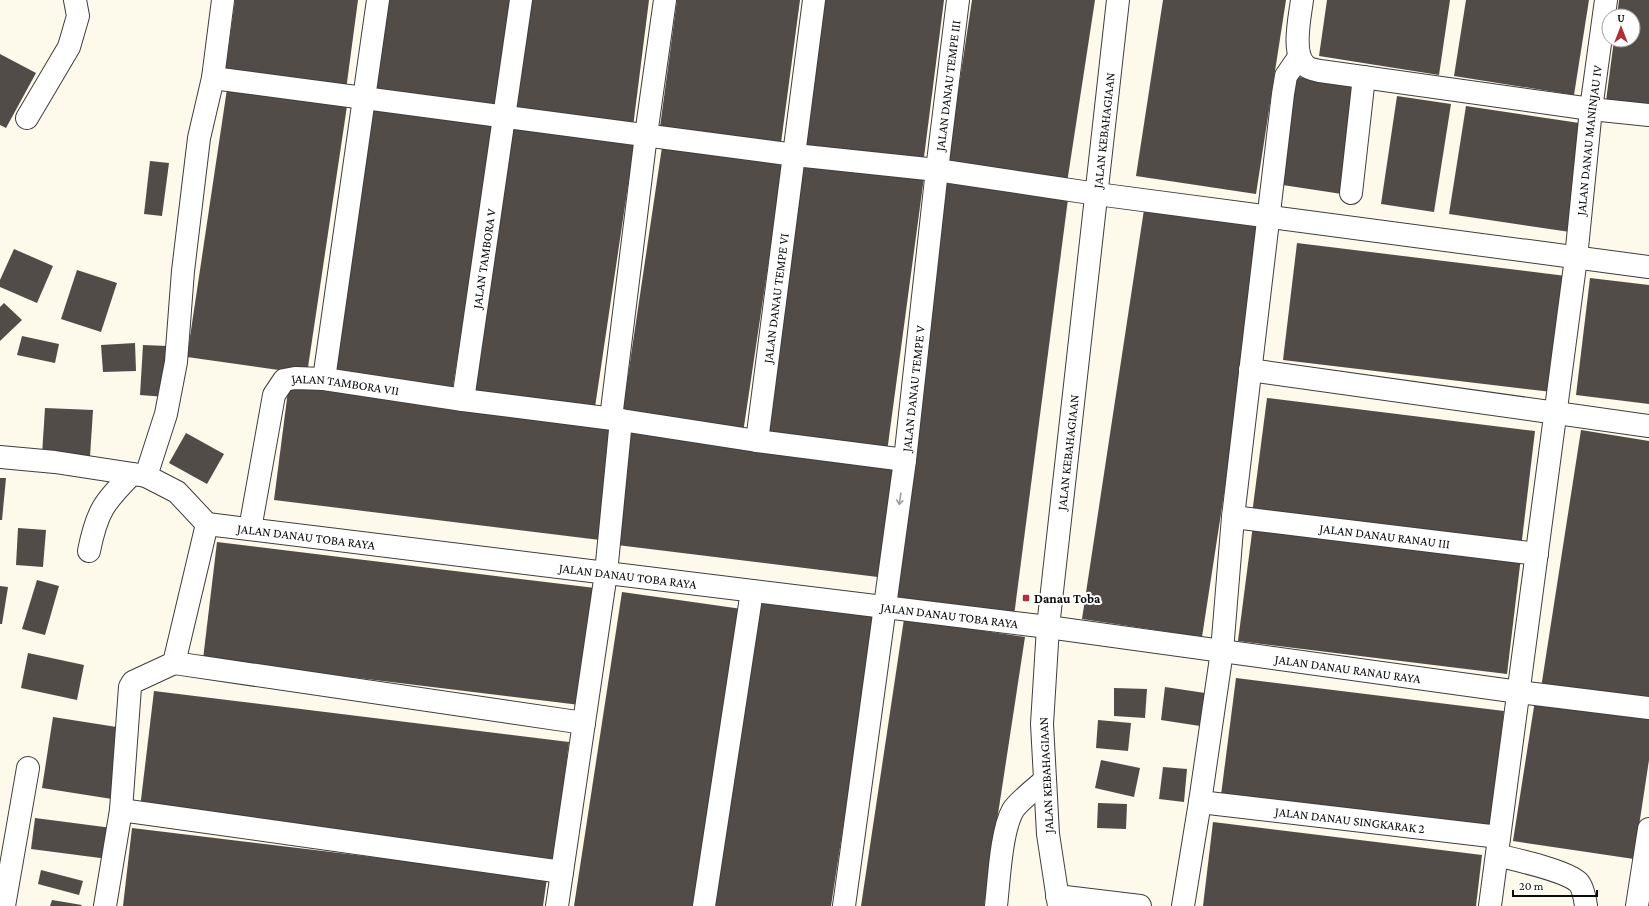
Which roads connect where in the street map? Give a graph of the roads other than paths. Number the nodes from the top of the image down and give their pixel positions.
1 (75, 0) edge
2 (223, 0) edge
3 (378, 0) edge
4 (521, 0) edge
5 (665, 0) edge
6 (814, 0) edge
7 (958, 0) edge
8 (1118, 0) edge
9 (1302, 0) edge
10 (1606, 0) edge
11 (1299, 57) junction
12 (1364, 77) junction
13 (213, 78) junction
14 (365, 98) junction
15 (1591, 109) junction
16 (1649, 115) edge
17 (504, 117) junction
18 (27, 118) dead end
19 (646, 135) junction
20 (795, 154) junction
21 (936, 170) junction
22 (1351, 193) dead end
23 (1097, 194) junction
24 (1269, 217) junction
25 (1576, 258) junction
26 (1649, 267) edge
27 (1250, 370) junction
28 (324, 379) junction
29 (463, 400) junction
30 (1556, 413) junction
31 (616, 419) junction
32 (1649, 426) edge
33 (757, 441) junction
34 (0, 457) edge
35 (905, 460) junction
36 (139, 475) junction
37 (1233, 517) junction
38 (207, 524) junction
39 (250, 529) junction
40 (90, 551) dead end
41 (1537, 554) junction
42 (606, 573) junction
43 (752, 591) junction
44 (886, 607) junction
45 (1048, 627) junction
46 (1222, 651) junction
47 (174, 663) junction
48 (1519, 692) junction
49 (1649, 708) edge
50 (584, 723) junction
51 (28, 768) dead end
52 (1045, 780) junction
53 (1200, 802) junction
54 (121, 810) junction
55 (1649, 829) edge
56 (1498, 846) junction
57 (562, 872) junction
58 (1058, 901) edge
59 (4, 906) edge
60 (104, 906) edge
61 (557, 906) edge
62 (704, 906) edge
63 (844, 906) edge
64 (996, 906) edge
65 (1140, 906) edge
66 (1183, 906) edge
67 (1490, 906) edge
68 (1586, 906) edge
69 (1637, 906) edge

1 - 18 street
2 - 13 street
3 - 14 street
4 - 17 street, JALAN TAMBORA V
5 - 19 street
6 - 20 street, JALAN DANAU TEMPE VI
7 - 21 street, JALAN DANAU TEMPE III
8 - 23 street, JALAN KEBAHAGIAAN
9 - 11 street
10 - 15 street, JALAN DANAU MANINJAU IV
11 - 12 street
11 - 24 street
12 - 15 street
12 - 22 street
13 - 14 street
13 - 36 street
14 - 17 street
14 - 28 street
15 - 16 street
15 - 25 street, JALAN DANAU MANINJAU IV
17 - 19 street
17 - 29 street, JALAN TAMBORA V
19 - 20 street
19 - 31 street
20 - 21 street
20 - 33 street, JALAN DANAU TEMPE VI
21 - 23 street
21 - 35 street, JALAN DANAU TEMPE V
23 - 24 street
23 - 45 street, JALAN KEBAHAGIAAN
24 - 25 street
24 - 27 street
25 - 26 street
25 - 30 street, JALAN DANAU MANINJAU IV
27 - 30 street
27 - 37 street
28 - 29 street, JALAN TAMBORA VII
28 - 39 street, JALAN TAMBORA VII
29 - 31 street, JALAN TAMBORA VII
30 - 32 street
30 - 41 street, JALAN DANAU MANINJAU IV
31 - 33 street, JALAN TAMBORA VII
31 - 42 street
33 - 35 street, JALAN TAMBORA VII
34 - 36 street
35 -> 44 street, JALAN DANAU TEMPE V
36 - 38 street
36 - 40 street
37 - 41 street, JALAN DANAU RANAU III
37 - 46 street
38 - 39 street, JALAN DANAU TOBA RAYA
38 - 47 street
39 - 42 street, JALAN DANAU TOBA RAYA
41 - 48 street, JALAN DANAU MANINJAU IV
42 - 43 street, JALAN DANAU TOBA RAYA
42 - 50 street
43 - 44 street, JALAN DANAU TOBA RAYA
43 - 62 street
44 - 45 street, JALAN DANAU TOBA RAYA
44 - 63 street, JALAN DANAU TEMPE V
45 - 46 street, JALAN DANAU RANAU RAYA
45 - 52 street, JALAN KEBAHAGIAAN
46 - 48 street, JALAN DANAU RANAU RAYA
46 - 53 street
47 - 50 street
47 - 54 street
48 - 49 street, JALAN DANAU RANAU RAYA
48 - 56 street, JALAN DANAU MANINJAU IV
50 - 57 street
51 - 59 street
52 - 58 street, JALAN KEBAHAGIAAN
52 - 64 street
53 - 56 street, JALAN DANAU SINGKARAK 2
53 - 66 street
54 - 57 street
54 - 60 street
55 - 69 street
56 - 67 street, JALAN DANAU MANINJAU IV
56 - 68 street, JALAN DANAU SINGKARAK 2
57 - 61 street
58 - 65 street

